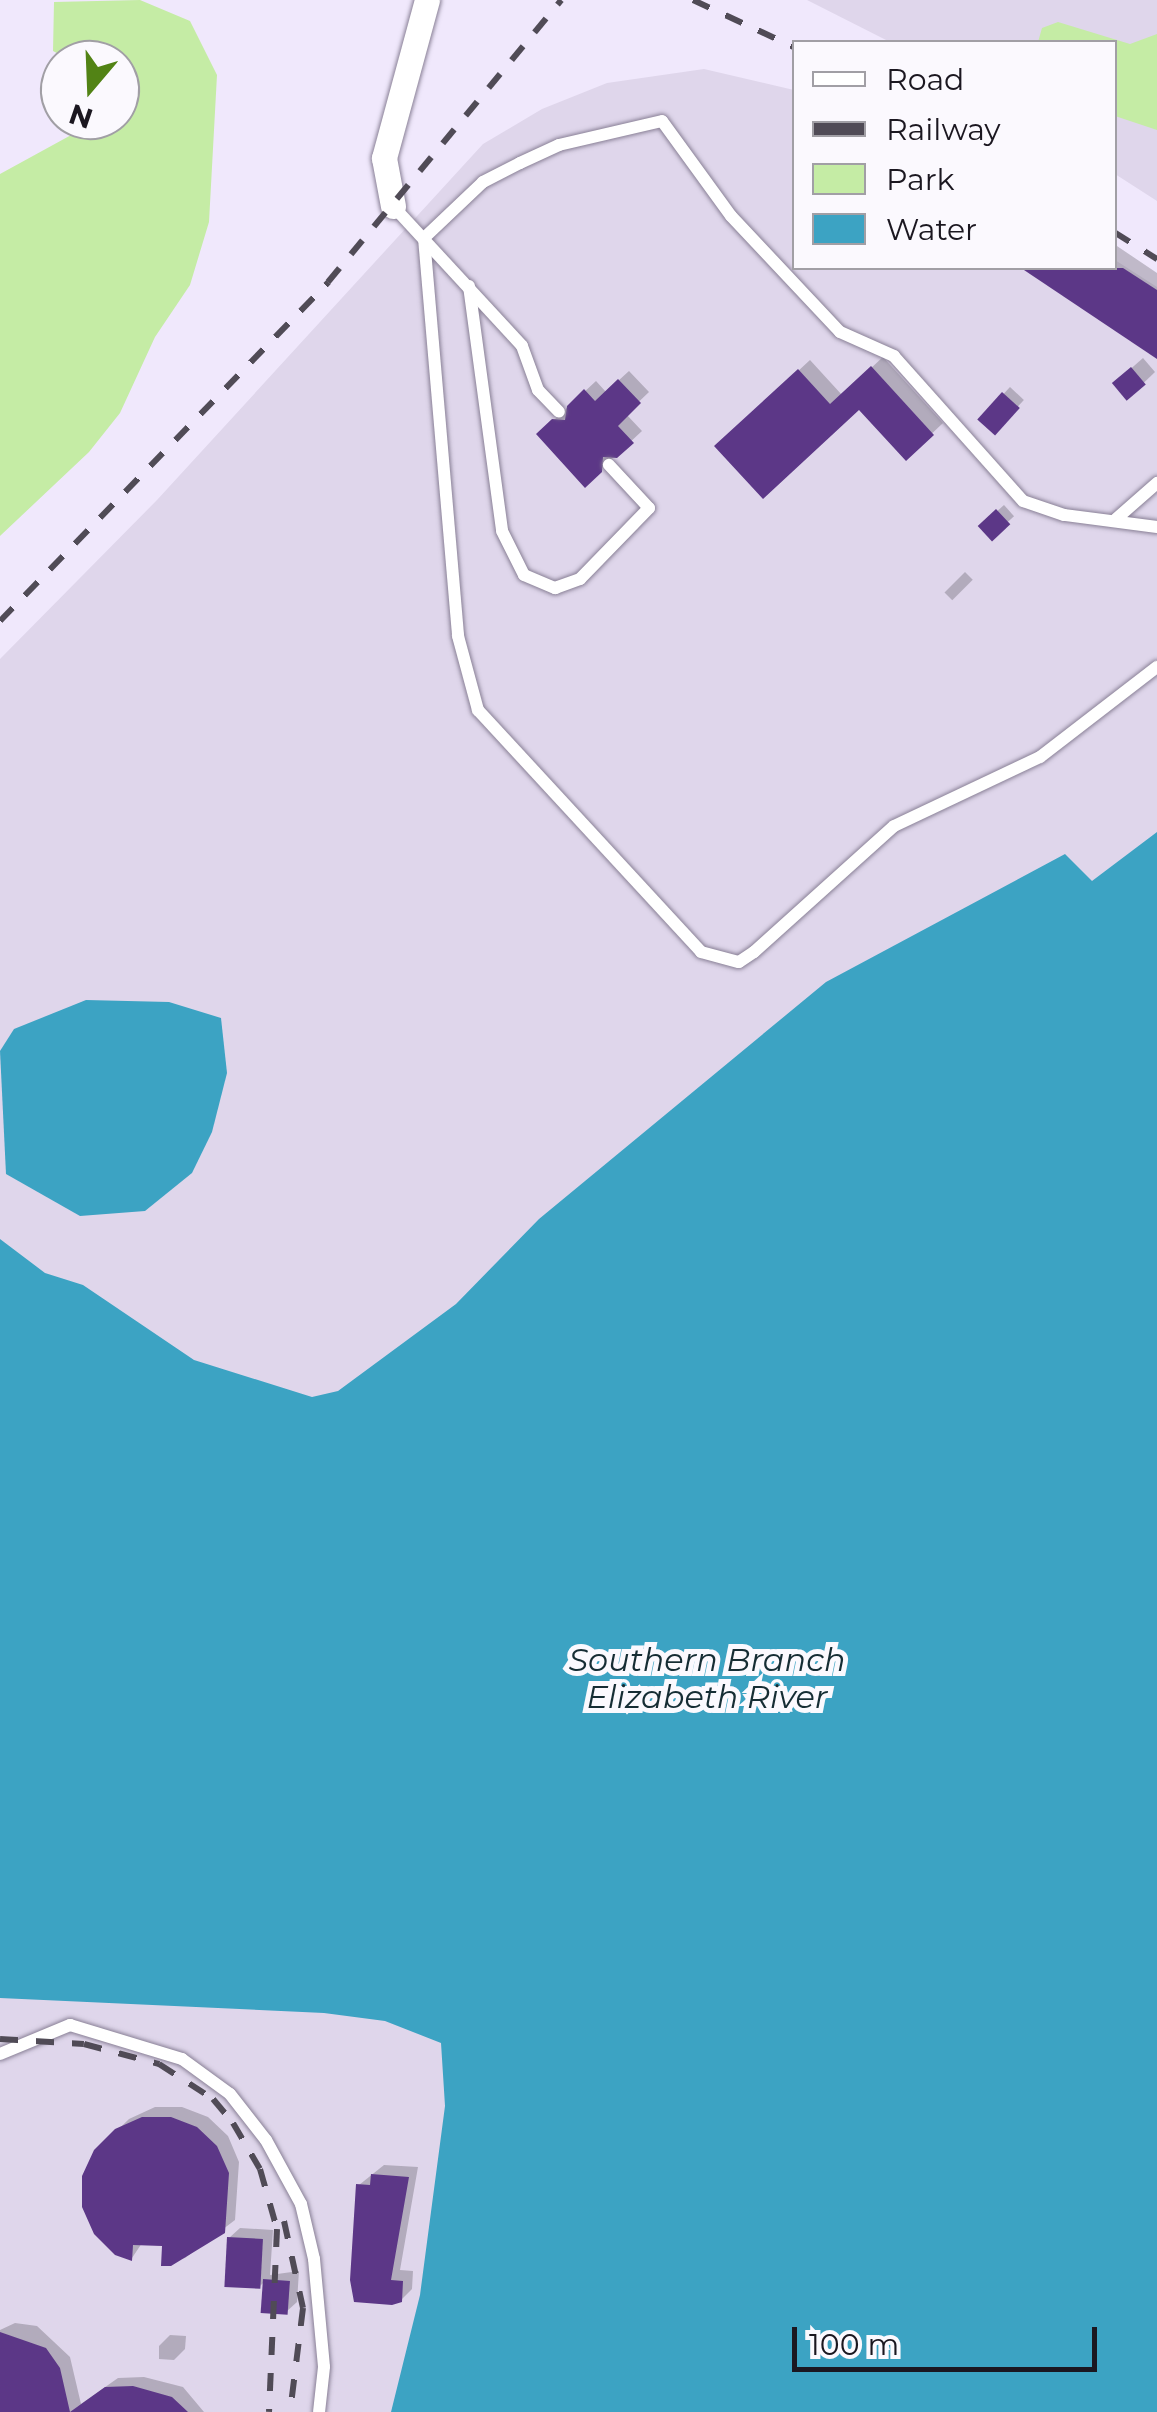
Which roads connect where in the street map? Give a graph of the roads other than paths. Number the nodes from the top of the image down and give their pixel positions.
1 (427, 0) edge
2 (393, 206) joint
3 (424, 238) junction
4 (468, 286) junction
5 (560, 412) dead end
6 (609, 466) dead end
7 (1157, 484) edge
8 (1116, 519) junction
9 (1157, 527) edge
10 (1157, 667) edge
11 (0, 2054) edge
12 (319, 2412) edge

1 - 2 street
2 - 3 lane
3 - 4 lane
3 - 8 lane
3 - 10 lane
4 - 5 lane
4 - 6 lane
7 - 8 lane
8 - 9 lane
11 - 12 lane

